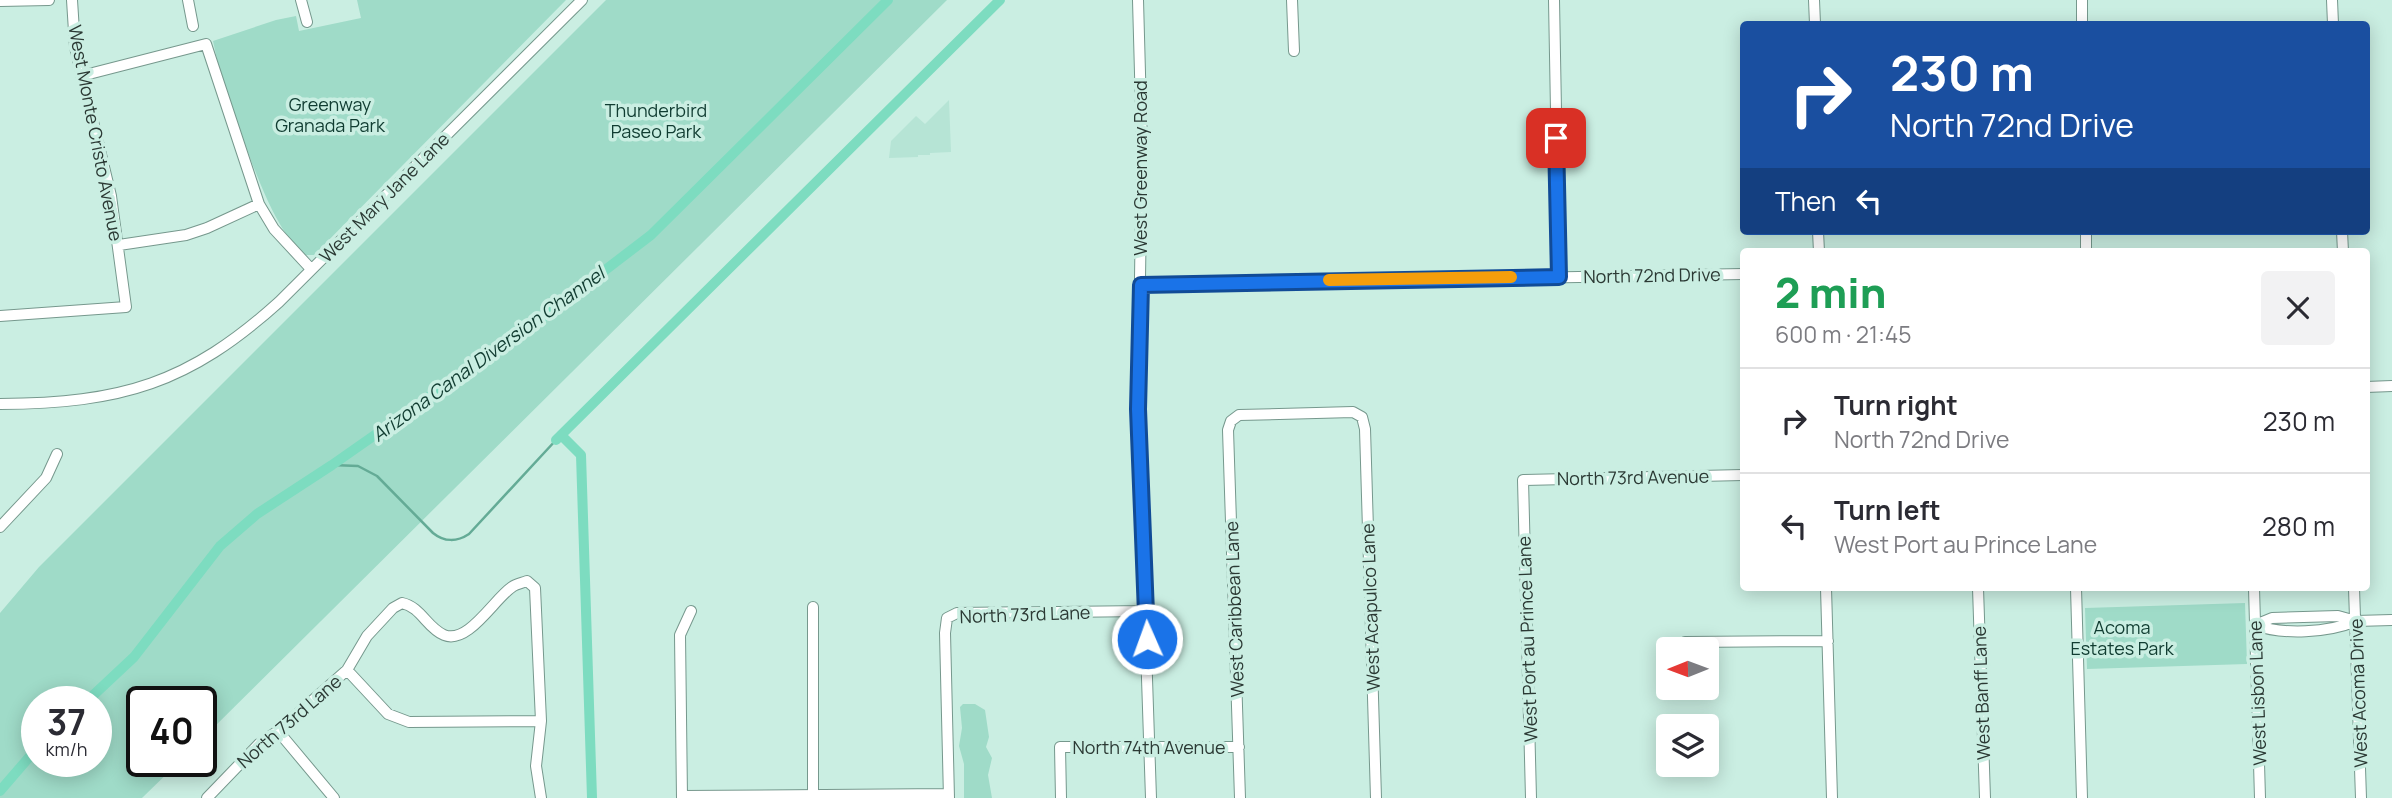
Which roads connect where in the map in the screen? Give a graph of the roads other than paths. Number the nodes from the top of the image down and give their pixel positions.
1 (49, 0) edge
2 (72, 0) edge
3 (188, 0) edge
4 (301, 0) edge
5 (582, 0) edge
6 (1138, 0) edge
7 (1292, 0) edge
8 (1554, 0) edge
9 (1814, 0) edge
10 (2081, 0) edge
11 (2332, 0) edge
12 (0, 1) edge
13 (1815, 21) edge
14 (2082, 21) edge
15 (2333, 21) edge
16 (307, 22) dead end
17 (193, 26) dead end
18 (1294, 51) dead end
19 (81, 76) junction
20 (259, 204) junction
21 (119, 245) junction
22 (311, 269) junction
23 (1740, 274) edge
24 (1559, 277) junction
25 (1141, 285) junction
26 (0, 313) edge
27 (2392, 386) edge
28 (2370, 387) edge
29 (0, 404) edge
30 (1362, 417) joint
31 (57, 454) dead end
32 (1740, 475) edge
33 (1523, 480) joint
34 (0, 527) edge
35 (1826, 591) edge
36 (1978, 591) edge
37 (2076, 591) edge
38 (2254, 591) edge
39 (2354, 591) edge
40 (813, 607) dead end
41 (691, 611) dead end
42 (1146, 611) junction
43 (2314, 616) junction
44 (2392, 620) edge
45 (2356, 621) junction
46 (2255, 625) junction
47 (2314, 629) junction
48 (1828, 640) junction
49 (1719, 642) edge
50 (347, 670) junction
51 (541, 721) junction
52 (278, 731) junction
53 (1239, 747) junction
54 (1150, 748) junction
55 (949, 796) edge
56 (209, 797) edge
57 (682, 797) edge
58 (813, 797) edge
59 (334, 798) edge
60 (541, 798) edge
61 (1061, 798) edge
62 (1151, 798) edge
63 (1240, 798) edge
64 (1376, 798) edge
65 (1531, 798) edge
66 (1832, 798) edge
67 (1985, 798) edge
68 (2082, 798) edge
69 (2260, 798) edge
70 (2361, 798) edge

1 - 12 street
2 - 19 street, West Monte Cristo Avenue
3 - 17 street
4 - 16 street
5 - 22 street, West Mary Jane Lane
6 - 25 street, West Greenway Road
7 - 18 street
8 - 24 street
9 - 13 street
10 - 14 street
11 - 15 street
19 - 20 street
19 - 21 street, West Monte Cristo Avenue
20 - 21 street
20 - 22 street
21 - 26 street, West Monte Cristo Avenue
22 - 29 street, West Mary Jane Lane
23 - 24 street, North 72nd Drive
24 - 25 street, North 72nd Drive
25 - 42 street, West Greenway Road
27 - 28 street
30 - 53 street, West Caribbean Lane
30 - 64 street, West Acapulco Lane
31 - 34 street
32 - 33 street, North 73rd Avenue
33 - 65 street, West Port au Prince Lane
35 - 48 street
36 - 67 street, West Banff Lane
37 - 68 street
38 - 46 street, West Lisbon Lane
39 - 45 street, West Acoma Drive
40 - 58 street
41 - 57 street
42 - 54 street, West Greenway Road
42 - 55 street, North 73rd Lane
43 - 45 street
43 - 46 street
43 - 47 street
44 - 45 street
45 - 47 street
45 - 70 street, West Acoma Drive
46 - 47 street
46 - 69 street, West Lisbon Lane
48 - 49 street
48 - 66 street
50 - 51 street
50 - 51 street, North 73rd Lane
50 - 52 street, North 73rd Lane
51 - 60 street
52 - 56 street, North 73rd Lane
52 - 59 street
53 - 54 street, North 74th Avenue
53 - 63 street, West Caribbean Lane
54 - 61 street, North 74th Avenue
54 - 62 street, West Greenway Road
55 - 58 street
57 - 58 street

